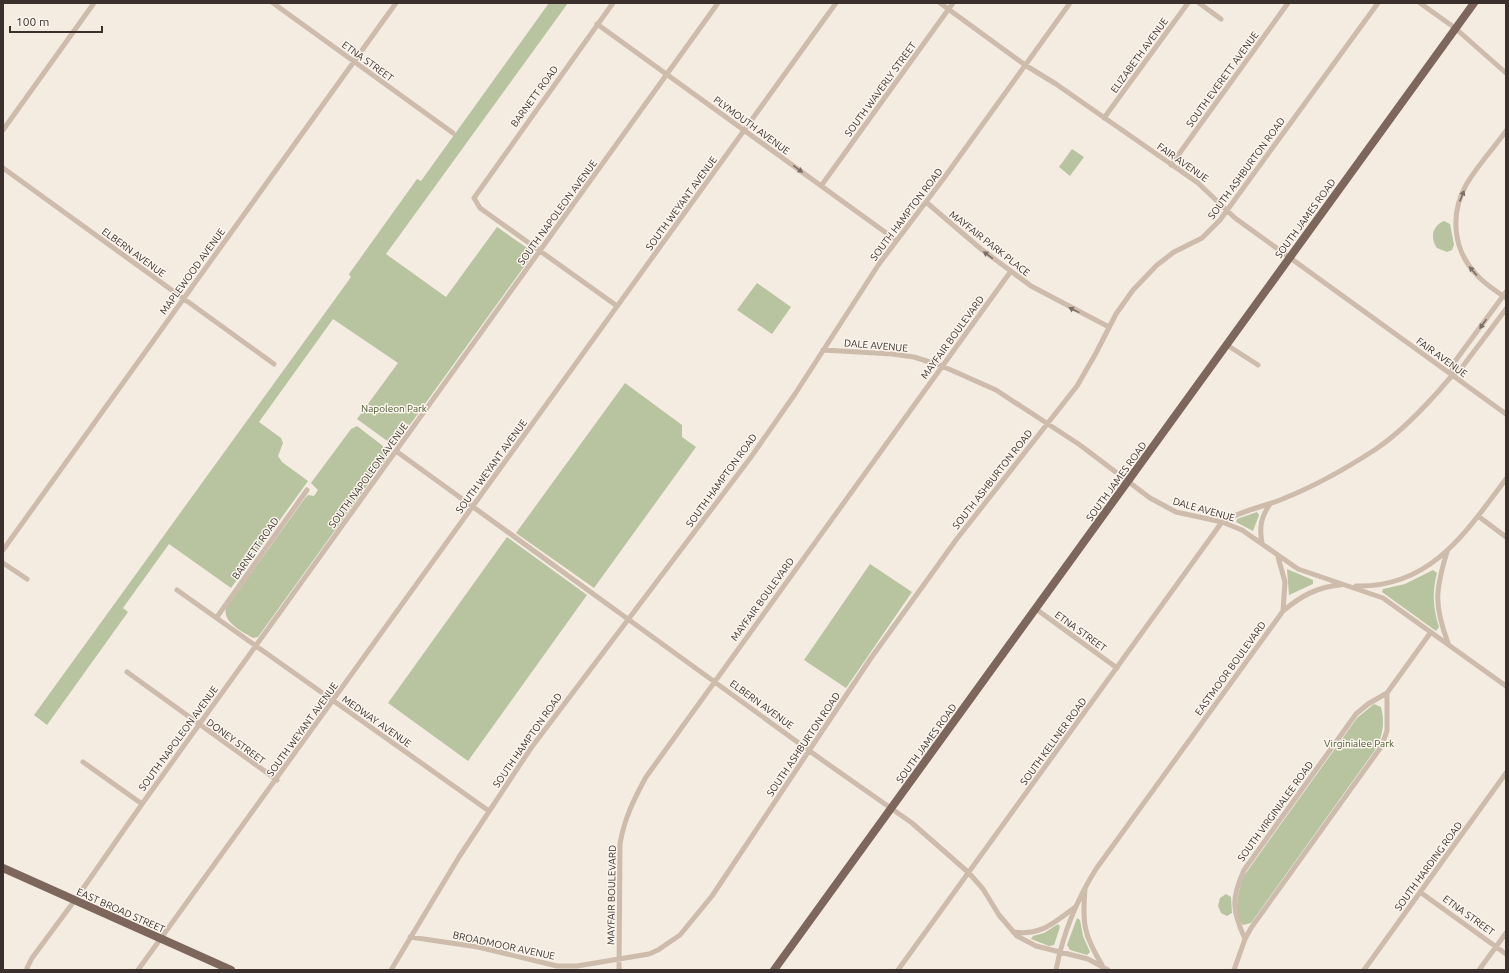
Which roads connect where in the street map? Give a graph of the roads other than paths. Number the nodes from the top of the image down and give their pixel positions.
1 (94, 3) edge
2 (273, 3) edge
3 (396, 3) edge
4 (613, 3) edge
5 (718, 3) edge
6 (836, 3) edge
7 (940, 3) edge
8 (953, 3) edge
9 (1070, 3) edge
10 (1188, 3) edge
11 (1199, 3) edge
12 (1288, 3) edge
13 (1378, 3) edge
14 (1420, 3) edge
15 (1474, 3) edge
16 (948, 9) junction
17 (1221, 19) dead end
18 (597, 24) junction
19 (1455, 28) junction
20 (354, 61) junction
21 (1025, 65) junction
22 (1506, 73) edge
23 (667, 75) junction
24 (1104, 118) junction
25 (3, 130) edge
26 (744, 130) junction
27 (1506, 131) edge
28 (453, 133) dead end
29 (1171, 165) junction
30 (3, 168) edge
31 (821, 186) junction
32 (926, 202) junction
33 (1226, 211) junction
34 (896, 240) junction
35 (540, 251) junction
36 (1289, 257) junction
37 (1010, 271) junction
38 (1505, 295) edge
39 (183, 298) junction
40 (617, 306) junction
41 (1506, 309) edge
42 (1109, 327) junction
43 (1227, 345) junction
44 (823, 350) junction
45 (274, 364) dead end
46 (1258, 365) dead end
47 (942, 366) junction
48 (1451, 375) junction
49 (1506, 414) edge
50 (1047, 423) junction
51 (396, 451) junction
52 (1506, 479) edge
53 (1128, 482) junction
54 (307, 490) dead end
55 (1270, 504) junction
56 (473, 506) junction
57 (1478, 516) junction
58 (1222, 522) junction
59 (1506, 537) edge
60 (1262, 543) junction
61 (3, 550) edge
62 (1447, 552) junction
63 (1278, 557) junction
64 (3, 563) edge
65 (26, 579) dead end
66 (1347, 585) junction
67 (177, 590) dead end
68 (1036, 609) junction
69 (1283, 610) junction
70 (217, 617) junction
71 (628, 619) junction
72 (1431, 632) junction
73 (1448, 644) junction
74 (256, 645) junction
75 (1117, 668) junction
76 (127, 672) dead end
77 (715, 681) junction
78 (1504, 684) edge
79 (1506, 691) edge
80 (1387, 693) junction
81 (333, 701) junction
82 (198, 725) junction
83 (809, 750) junction
84 (83, 762) dead end
85 (1506, 773) edge
86 (277, 780) junction
87 (142, 804) junction
88 (891, 808) junction
89 (489, 811) junction
90 (3, 868) edge
91 (969, 872) junction
92 (1085, 887) junction
93 (1420, 892) junction
94 (75, 900) junction
95 (1075, 908) junction
96 (1013, 932) junction
97 (1506, 933) edge
98 (410, 937) junction
99 (162, 939) junction
100 (1245, 939) junction
101 (1496, 946) junction
102 (1059, 951) junction
103 (1506, 954) edge
104 (619, 960) junction
105 (1102, 966) junction
106 (27, 968) dead end
107 (138, 970) edge
108 (231, 970) edge
109 (391, 970) edge
110 (619, 970) edge
111 (774, 970) edge
112 (898, 970) edge
113 (1056, 970) edge
114 (1108, 970) edge
115 (1234, 970) edge
116 (1364, 970) edge
117 (1479, 970) edge

1 - 25 street
2 - 20 street, ETNA STREET
3 - 20 street, MAPLEWOOD AVENUE
4 - 18 street, BARNETT ROAD
5 - 23 street, SOUTH NAPOLEON AVENUE
6 - 26 street, SOUTH WEYANT AVENUE
7 - 16 street, FAIR AVENUE
8 - 16 street, SOUTH WAVERLY STREET
9 - 21 street, SOUTH HAMPTON ROAD
10 - 24 street, ELIZABETH AVENUE
11 - 17 street
12 - 29 street, SOUTH EVERETT AVENUE
13 - 33 street, SOUTH ASHBURTON ROAD
14 - 19 street
15 - 19 main road, SOUTH JAMES ROAD
16 - 21 street, FAIR AVENUE
16 - 31 street, SOUTH WAVERLY STREET
18 - 23 street, PLYMOUTH AVENUE
18 - 35 street, BARNETT ROAD
19 - 22 street
19 - 36 main road, SOUTH JAMES ROAD
20 - 28 street, ETNA STREET
20 - 39 street, MAPLEWOOD AVENUE
21 - 24 street, FAIR AVENUE
21 - 32 street, SOUTH HAMPTON ROAD
23 - 26 street, PLYMOUTH AVENUE
23 - 35 street, SOUTH NAPOLEON AVENUE
24 - 29 street, FAIR AVENUE
26 -> 31 street, PLYMOUTH AVENUE
26 - 40 street, SOUTH WEYANT AVENUE
38 -> 27 street
29 - 33 street, FAIR AVENUE
30 - 39 street, ELBERN AVENUE
31 - 34 street, PLYMOUTH AVENUE
32 - 34 street, SOUTH HAMPTON ROAD
37 -> 32 street, MAYFAIR PARK PLACE
33 - 36 street, FAIR AVENUE
33 - 42 street, SOUTH ASHBURTON ROAD
34 - 44 street, SOUTH HAMPTON ROAD
35 - 40 street
35 - 51 street, SOUTH NAPOLEON AVENUE
36 - 43 main road, SOUTH JAMES ROAD
36 - 48 street, FAIR AVENUE
42 -> 37 street, MAYFAIR PARK PLACE
37 - 47 street, MAYFAIR BOULEVARD
38 -> 48 street
39 - 45 street, ELBERN AVENUE
39 - 61 street, MAPLEWOOD AVENUE
40 - 56 street, SOUTH WEYANT AVENUE
41 - 48 street
42 - 50 street, SOUTH ASHBURTON ROAD
43 - 46 street
43 - 53 main road, SOUTH JAMES ROAD
44 - 47 street, DALE AVENUE
44 - 71 street, SOUTH HAMPTON ROAD
47 - 50 street, DALE AVENUE
47 - 77 street, MAYFAIR BOULEVARD
48 - 49 street, FAIR AVENUE
48 - 55 street
50 - 53 street, DALE AVENUE
50 - 83 street, SOUTH ASHBURTON ROAD
51 - 56 street, ELBERN AVENUE
51 - 74 street, SOUTH NAPOLEON AVENUE
52 - 57 street, EASTMOOR BOULEVARD
53 - 58 street, DALE AVENUE
53 - 68 main road, SOUTH JAMES ROAD
54 - 70 street, BARNETT ROAD
55 - 58 street
55 - 60 street
56 - 71 street, ELBERN AVENUE
56 - 81 street, SOUTH WEYANT AVENUE
57 - 59 street
57 - 62 street, EASTMOOR BOULEVARD
58 - 60 street, DALE AVENUE
58 - 75 street, SOUTH KELLNER ROAD
60 - 63 street, DALE AVENUE
62 - 66 street, EASTMOOR BOULEVARD
62 - 73 street
63 - 66 street, DALE AVENUE
63 - 69 street
64 - 65 street
66 - 69 street, EASTMOOR BOULEVARD
66 - 72 street, DALE AVENUE
67 - 70 street, MEDWAY AVENUE
68 - 75 street, ETNA STREET
68 - 88 main road, SOUTH JAMES ROAD
69 - 92 street, EASTMOOR BOULEVARD
70 - 74 street, MEDWAY AVENUE
71 - 77 street, ELBERN AVENUE
71 - 89 street, SOUTH HAMPTON ROAD
72 - 73 street, DALE AVENUE
72 - 80 street, SOUTH VIRGINIALEE ROAD
73 - 78 street, DALE AVENUE
74 - 81 street, MEDWAY AVENUE
74 - 82 street, SOUTH NAPOLEON AVENUE
75 - 91 street, SOUTH KELLNER ROAD
76 - 82 street, DONEY STREET
77 - 83 street, ELBERN AVENUE
77 - 104 street, MAYFAIR BOULEVARD
78 - 79 street
80 - 100 street
80 - 100 street, SOUTH VIRGINIALEE ROAD
81 - 86 street, SOUTH WEYANT AVENUE
81 - 89 street, MEDWAY AVENUE
82 - 86 street, DONEY STREET
82 - 87 street, SOUTH NAPOLEON AVENUE
83 - 88 street, ELBERN AVENUE
83 - 104 street, SOUTH ASHBURTON ROAD
84 - 87 street
85 - 93 street, SOUTH HARDING ROAD
86 - 99 street, SOUTH WEYANT AVENUE
87 - 94 street, SOUTH NAPOLEON AVENUE
88 - 91 street, ELBERN AVENUE
88 - 111 main road, SOUTH JAMES ROAD
89 - 98 street, SOUTH HAMPTON ROAD
90 - 94 main road, EAST BROAD STREET
91 - 96 street, ELBERN AVENUE
91 - 112 street, SOUTH KELLNER ROAD
92 - 95 street, EASTMOOR BOULEVARD
92 - 105 street
93 - 101 street, ETNA STREET
93 - 116 street, SOUTH HARDING ROAD
94 - 99 main road, EAST BROAD STREET
94 - 106 street, SOUTH NAPOLEON AVENUE
95 - 96 street
95 - 102 street, EASTMOOR BOULEVARD
96 - 102 street, ELBERN AVENUE
97 - 101 street
98 - 104 street, BROADMOOR AVENUE
98 - 109 street, SOUTH HAMPTON ROAD
99 - 107 street, SOUTH WEYANT AVENUE
99 - 108 main road, EAST BROAD STREET
100 - 115 street
101 - 103 street, ETNA STREET
101 - 117 street
102 - 105 street, ELBERN AVENUE
102 - 113 street, EASTMOOR BOULEVARD
104 - 110 street, MAYFAIR BOULEVARD
105 - 114 street, ELBERN AVENUE

